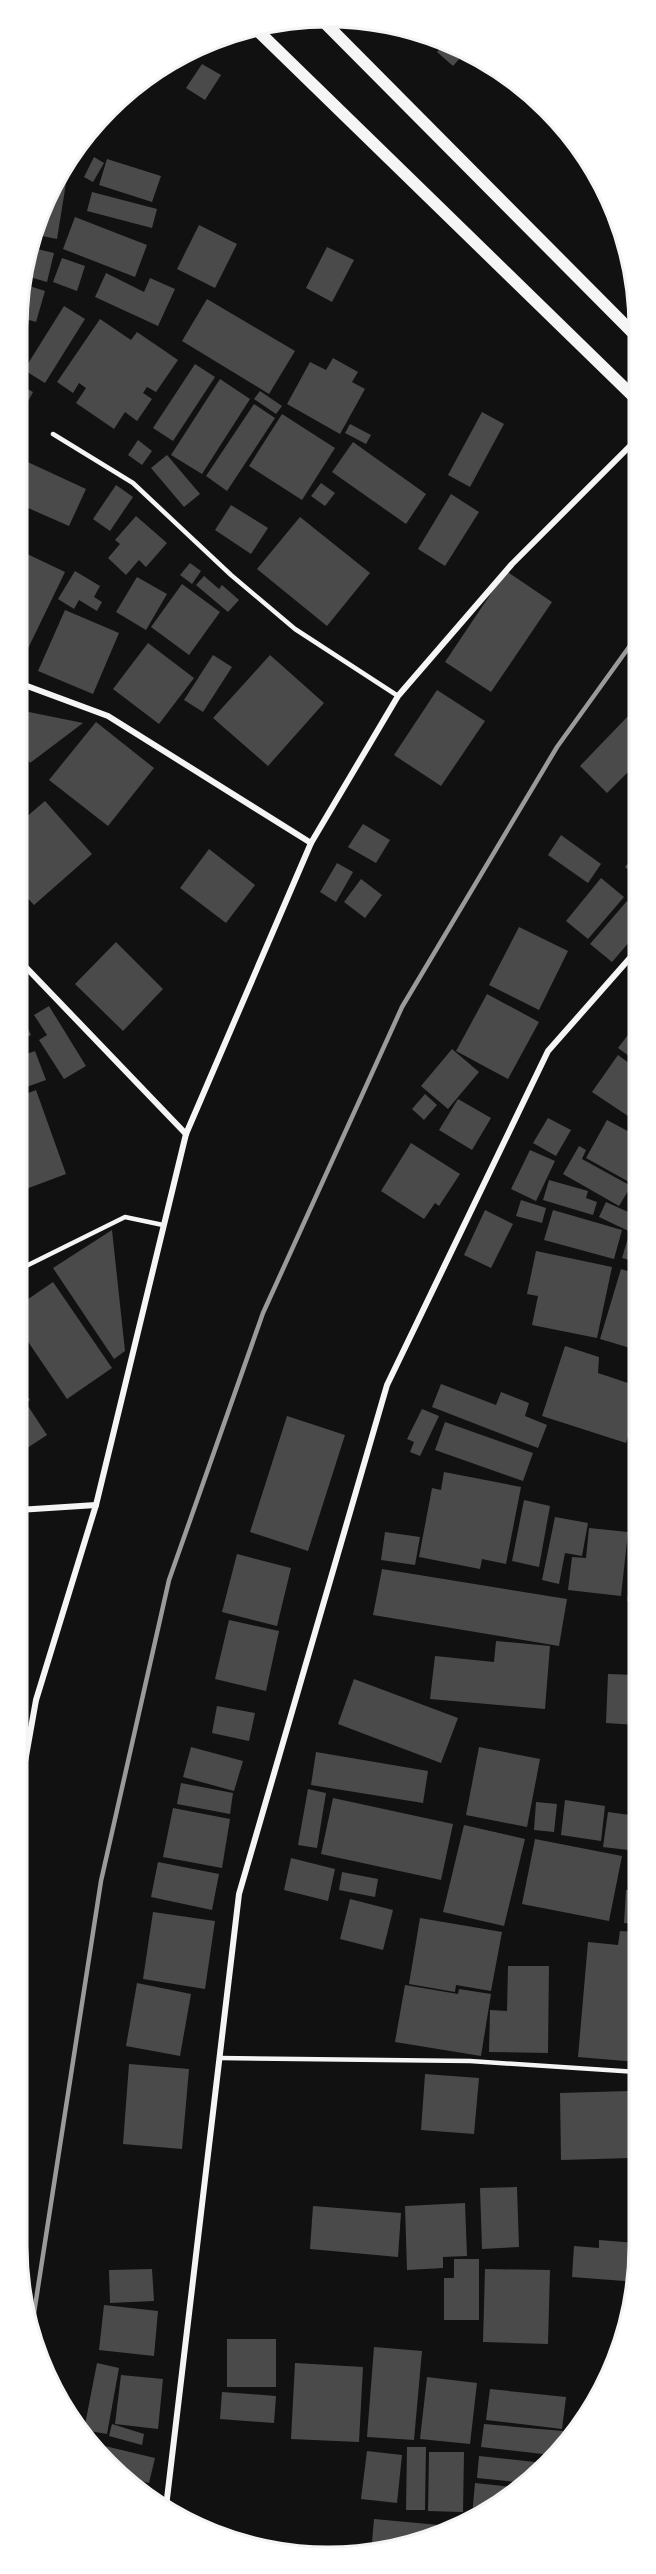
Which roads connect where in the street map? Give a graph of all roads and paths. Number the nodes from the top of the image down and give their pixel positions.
1 (329, 27) edge
2 (262, 35) edge
3 (629, 329) edge
4 (629, 392) edge
5 (53, 434) dead end
6 (629, 446) edge
7 (27, 686) edge
8 (398, 696) junction
9 (311, 843) junction
10 (629, 959) edge
11 (27, 968) edge
12 (186, 1134) junction
13 (163, 1225) junction
14 (27, 1266) edge
15 (96, 1505) junction
16 (27, 1509) edge
17 (27, 1751) edge
18 (220, 2058) junction
19 (629, 2071) edge
20 (167, 2500) edge

1 - 3 main road
2 - 4 main road
5 - 8 lane
6 - 8 street
7 - 9 street
8 - 9 street
9 - 12 street
10 - 18 street
11 - 12 street
12 - 13 street
13 - 14 lane
13 - 15 street
15 - 16 street
15 - 17 street
18 - 19 lane
18 - 20 street

